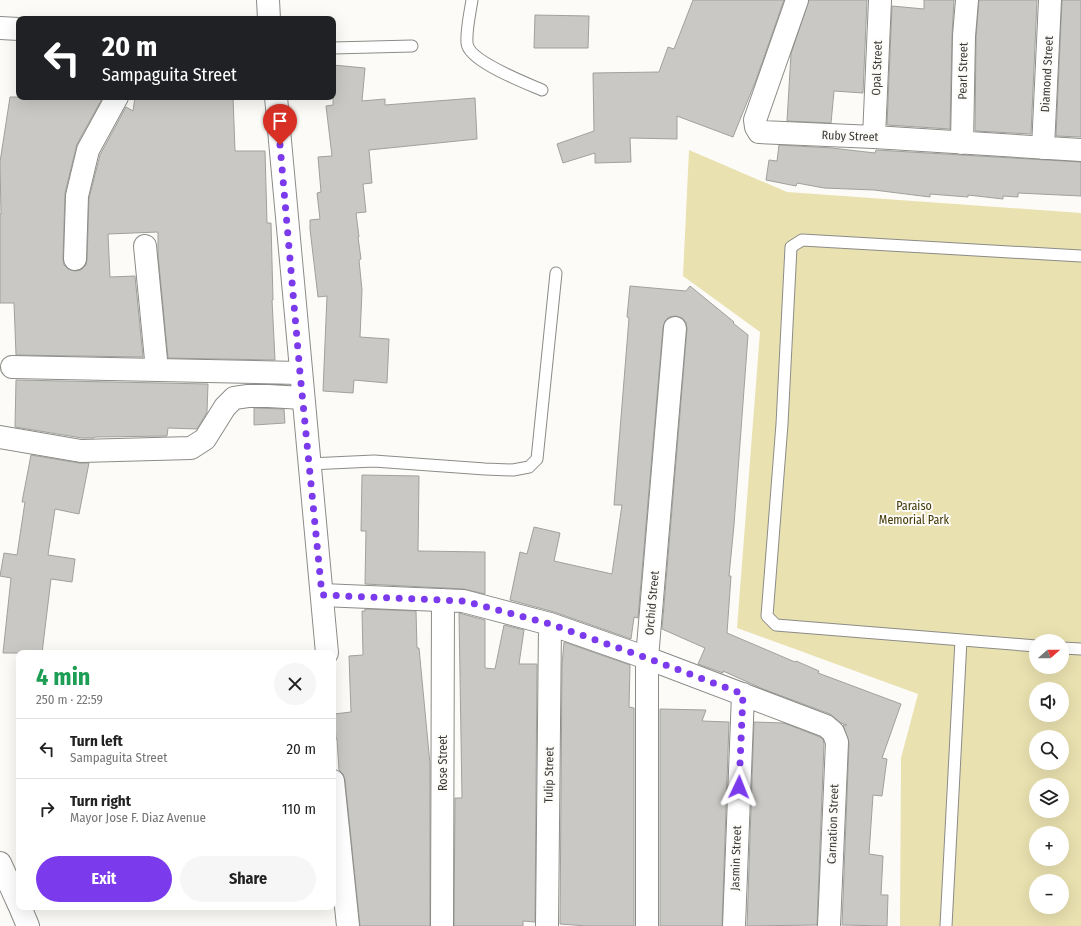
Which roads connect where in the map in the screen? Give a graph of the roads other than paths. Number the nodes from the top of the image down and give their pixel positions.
1 (268, 0) edge
2 (472, 0) edge
3 (797, 0) edge
4 (880, 0) edge
5 (967, 0) edge
6 (1050, 0) edge
7 (269, 16) edge
8 (0, 28) edge
9 (16, 29) edge
10 (412, 46) dead end
11 (336, 48) edge
12 (542, 90) dead end
13 (115, 100) edge
14 (276, 100) edge
15 (874, 137) junction
16 (962, 143) junction
17 (1043, 148) junction
18 (1081, 150) edge
19 (145, 246) dead end
20 (1081, 256) edge
21 (75, 259) dead end
22 (556, 273) dead end
23 (675, 328) dead end
24 (12, 367) dead end
25 (157, 370) junction
26 (300, 373) junction
27 (303, 398) junction
28 (0, 437) edge
29 (309, 464) junction
30 (322, 595) junction
31 (443, 600) junction
32 (550, 624) junction
33 (961, 640) junction
34 (1029, 645) edge
35 (1069, 648) edge
36 (1081, 649) edge
37 (327, 650) edge
38 (647, 658) junction
39 (743, 694) junction
40 (336, 810) edge
41 (0, 863) edge
42 (16, 899) edge
43 (21, 910) edge
44 (28, 926) edge
45 (348, 926) edge
46 (442, 926) edge
47 (547, 926) edge
48 (646, 926) edge
49 (734, 926) edge
50 (829, 926) edge
51 (946, 926) edge

1 - 7 street
2 - 12 lane
3 - 15 street, Ruby Street
4 - 15 street, Opal Street
5 - 16 street, Pearl Street
6 - 17 street, Diamond Street
8 - 9 street
10 - 11 lane
13 - 21 street
14 - 26 street
15 - 16 street, Ruby Street
16 - 17 street, Ruby Street
17 - 18 street, Ruby Street
19 - 25 street
20 - 33 lane
22 - 29 lane
23 - 38 street, Orchid Street
24 - 25 street
25 - 26 street
26 - 27 street
27 - 28 street
27 - 29 street
29 - 30 street
30 - 31 street
30 - 37 street
31 - 32 street
31 - 46 street, Rose Street
32 - 38 street
32 - 47 street, Tulip Street
33 - 34 lane
33 - 51 lane
35 - 36 lane
38 - 39 street
38 - 48 street, Orchid Street
39 - 49 street, Jasmin Street
39 - 50 street, Carnation Street
40 - 45 street
41 - 42 street
43 - 44 street

